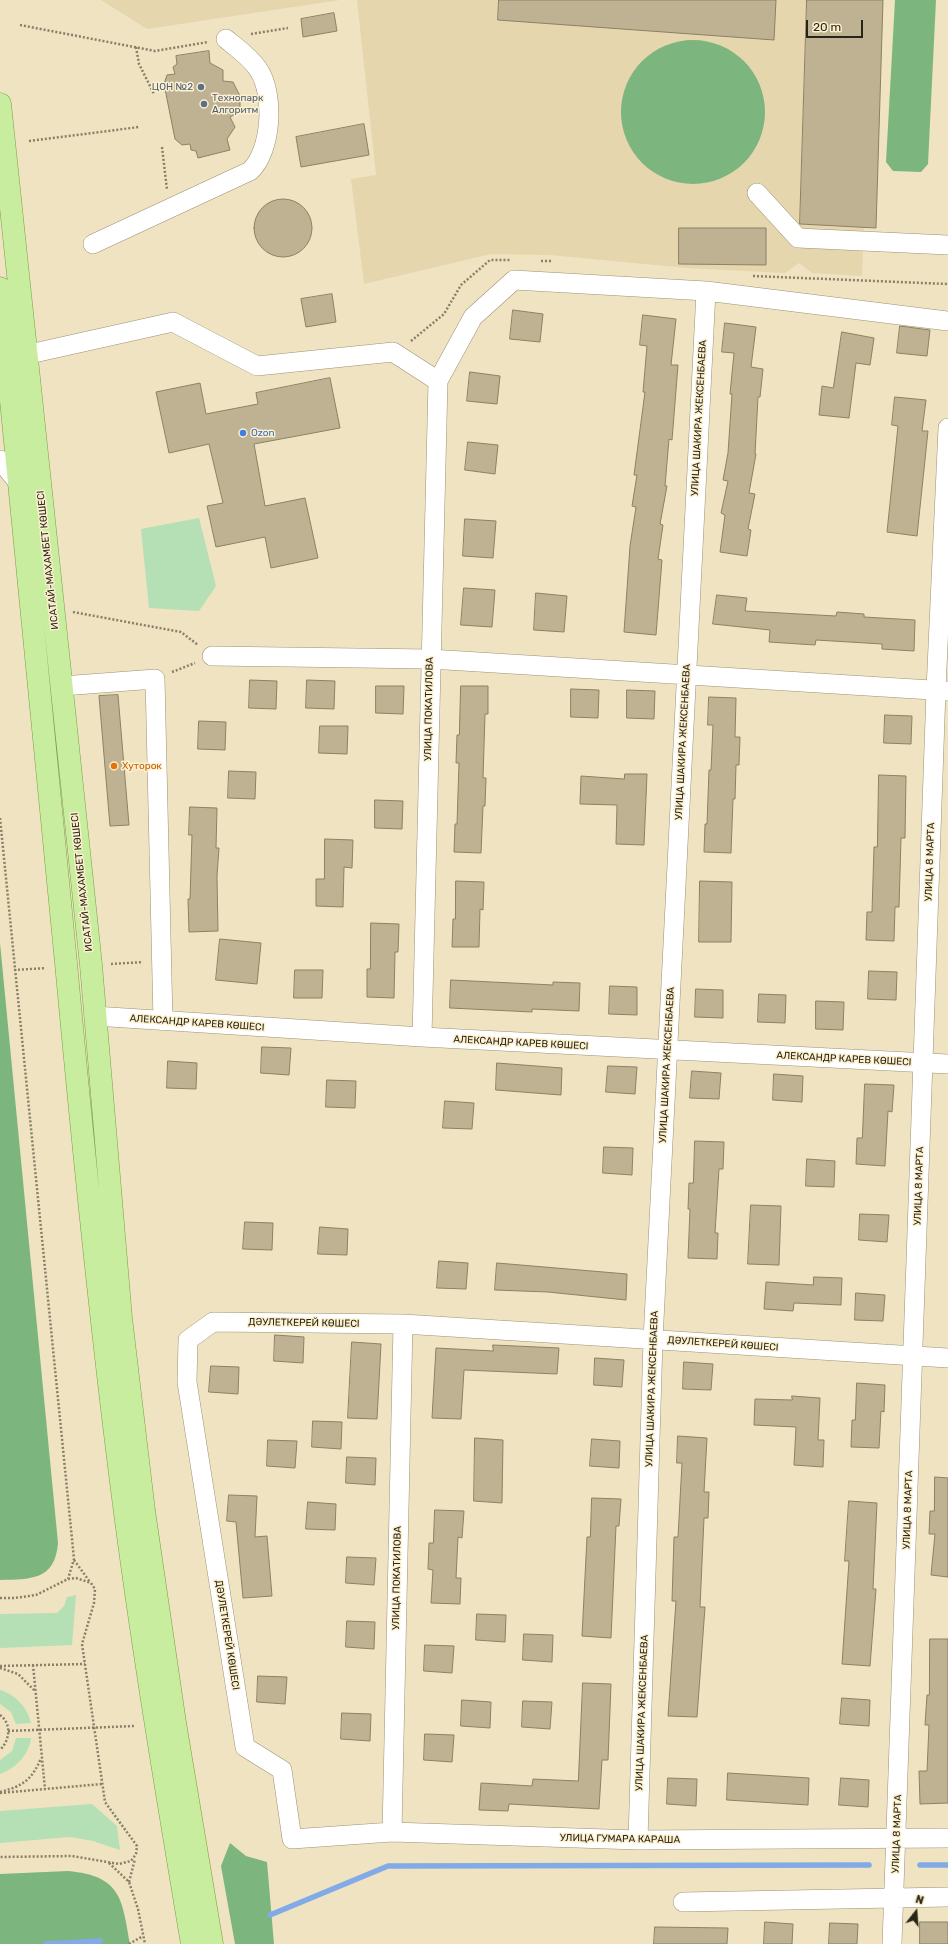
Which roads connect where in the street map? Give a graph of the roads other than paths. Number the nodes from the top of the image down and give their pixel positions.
1 (226, 39) road end
2 (0, 104) edge
3 (757, 193) dead end
4 (94, 244) dead end
5 (948, 245) edge
6 (0, 288) edge
7 (706, 291) junction
8 (948, 321) edge
9 (25, 355) junction
10 (438, 381) junction
11 (948, 428) edge
12 (0, 460) edge
13 (21, 486) junction
14 (212, 656) road end
15 (430, 659) junction
16 (686, 674) junction
17 (62, 686) junction
18 (942, 690) edge
19 (94, 1016) junction
20 (70, 1018) junction
21 (163, 1021) junction
22 (422, 1037) junction
23 (668, 1051) junction
24 (923, 1063) junction
25 (948, 1064) edge
26 (402, 1324) junction
27 (653, 1340) junction
28 (913, 1356) junction
29 (948, 1358) edge
30 (392, 1832) junction
31 (948, 1838) edge
32 (292, 1839) joint
33 (897, 1839) junction
34 (638, 1840) junction
35 (948, 1897) edge
36 (894, 1898) junction
37 (683, 1902) dead end
38 (192, 1944) edge
39 (212, 1944) edge
40 (892, 1944) edge

1 - 4 street
2 - 9 main road, ИСАТАЙ-МАХАМБЕТ КӨШЕСІ
3 - 5 street
6 - 13 main road
7 - 8 street
7 - 10 street
7 - 16 street, УЛИЦА ШАКИРА ЖЕКСЕНБАЕВА
9 - 10 street
9 - 17 main road, ИСАТАЙ-МАХАМБЕТ КӨШЕСІ
10 - 15 street, УЛИЦА ПОКАТИЛОВА
11 - 18 street, УЛИЦА 8 МАРТА
12 - 13 street
13 - 20 main road
14 - 15 street
15 - 16 street
15 - 22 street, УЛИЦА ПОКАТИЛОВА
16 - 18 street
16 - 23 street, УЛИЦА ШАКИРА ЖЕКСЕНБАЕВА
17 - 19 main road, ИСАТАЙ-МАХАМБЕТ КӨШЕСІ
17 - 21 street
18 - 24 street, УЛИЦА 8 МАРТА
19 - 20 main road
19 - 21 street, АЛЕКСАНДР КАРЕВ КӨШЕСІ
19 - 39 main road, ИСАТАЙ-МАХАМБЕТ КӨШЕСІ
20 - 38 main road
21 - 22 street, АЛЕКСАНДР КАРЕВ КӨШЕСІ
22 - 23 street, АЛЕКСАНДР КАРЕВ КӨШЕСІ
23 - 24 street, АЛЕКСАНДР КАРЕВ КӨШЕСІ
23 - 27 street, УЛИЦА ШАКИРА ЖЕКСЕНБАЕВА
24 - 25 street, АЛЕКСАНДР КАРЕВ КӨШЕСІ
24 - 28 street, УЛИЦА 8 МАРТА
26 - 27 street, ДӘУЛЕТКЕРЕЙ КӨШЕСІ
26 - 30 street, УЛИЦА ПОКАТИЛОВА
26 - 32 street, ДӘУЛЕТКЕРЕЙ КӨШЕСІ
27 - 28 street, ДӘУЛЕТКЕРЕЙ КӨШЕСІ
27 - 34 street, УЛИЦА ШАКИРА ЖЕКСЕНБАЕВА
28 - 29 street, ДӘУЛЕТКЕРЕЙ КӨШЕСІ
28 - 33 street, УЛИЦА 8 МАРТА
30 - 32 street, УЛИЦА ГУМАРА КАРАША
30 - 34 street, УЛИЦА ГУМАРА КАРАША
31 - 33 street, УЛИЦА ГУМАРА КАРАША
33 - 34 street, УЛИЦА ГУМАРА КАРАША
33 - 36 street, УЛИЦА 8 МАРТА
35 - 36 street
36 - 37 street
36 - 40 street, УЛИЦА 8 МАРТА

